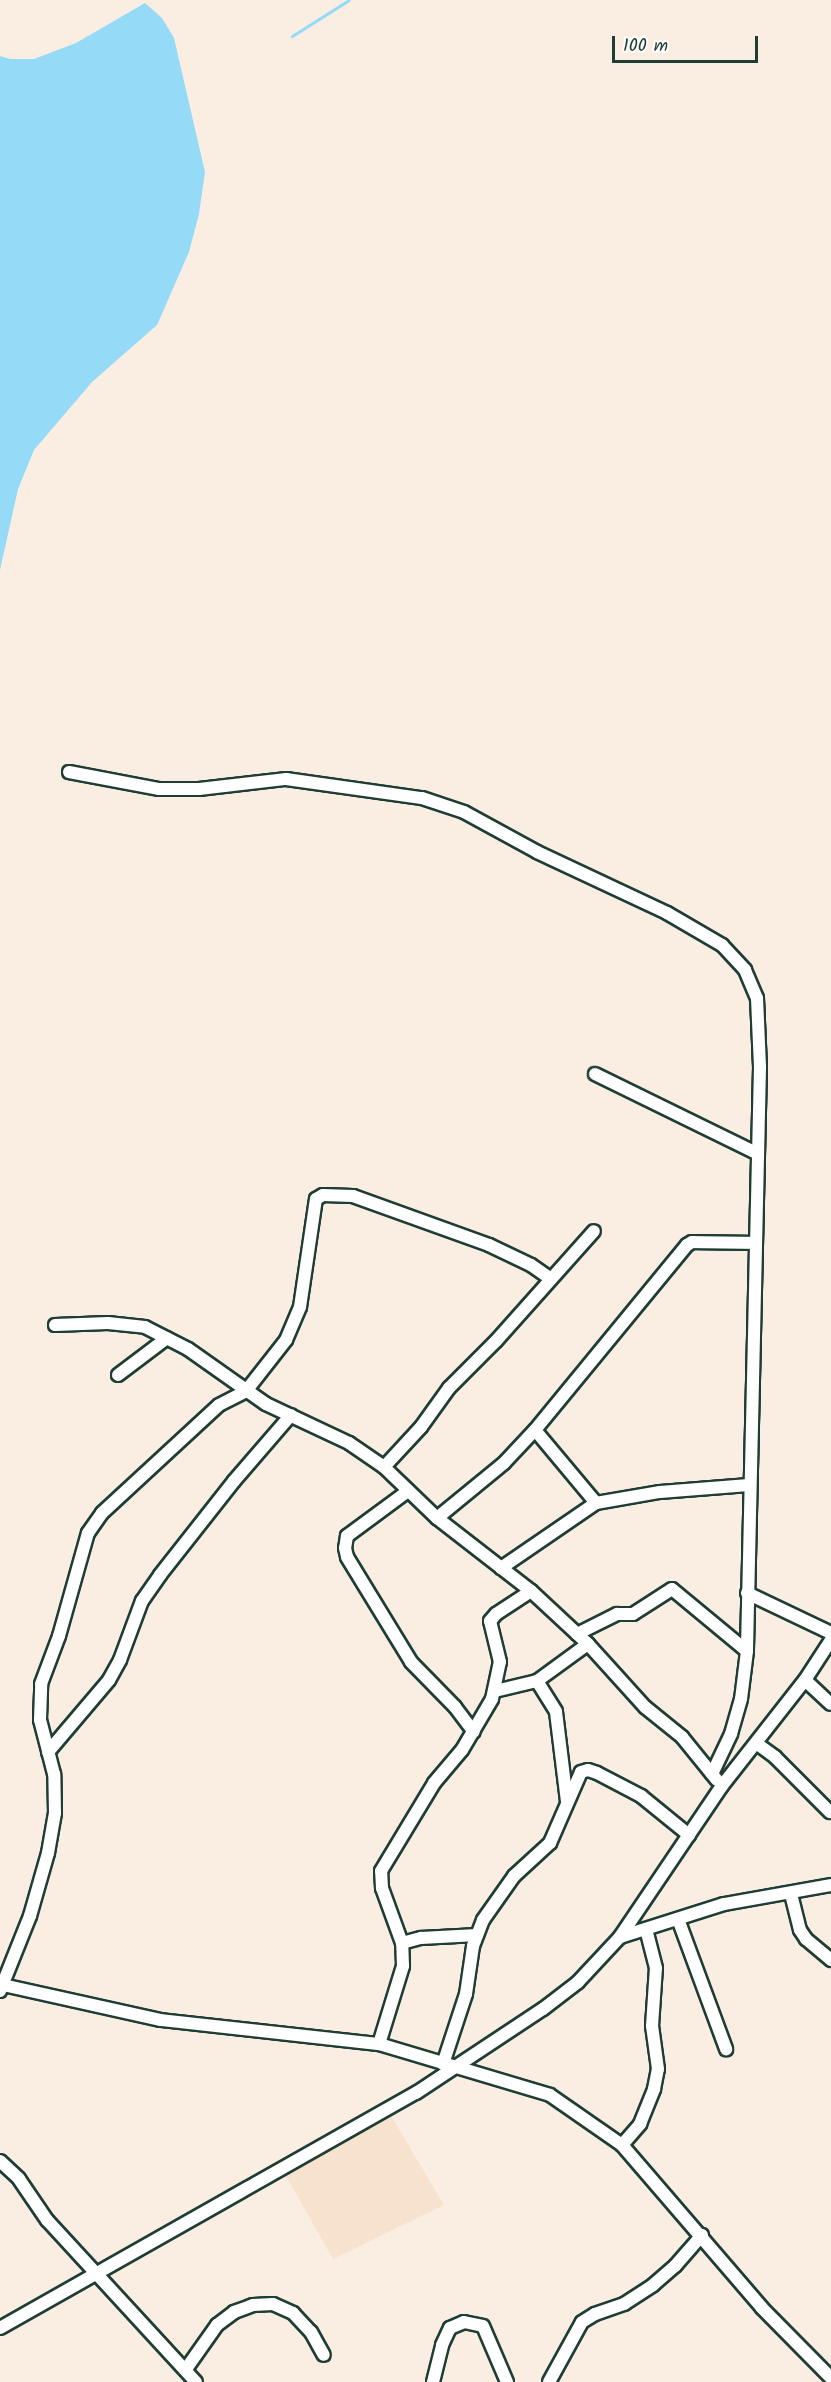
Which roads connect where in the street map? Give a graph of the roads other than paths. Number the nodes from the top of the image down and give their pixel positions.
1 (69, 772) dead end
2 (596, 1074) dead end
3 (756, 1153) junction
4 (594, 1231) dead end
5 (755, 1243) junction
6 (551, 1280) junction
7 (55, 1325) dead end
8 (167, 1338) junction
9 (118, 1375) dead end
10 (246, 1391) junction
11 (291, 1415) junction
12 (535, 1430) junction
13 (384, 1467) junction
14 (749, 1485) junction
15 (408, 1491) junction
16 (596, 1503) junction
17 (438, 1518) junction
18 (501, 1568) junction
19 (531, 1592) junction
20 (747, 1593) junction
21 (831, 1633) edge
22 (577, 1634) junction
23 (831, 1640) edge
24 (588, 1644) junction
25 (747, 1651) junction
26 (805, 1680) junction
27 (537, 1681) junction
28 (495, 1691) junction
29 (831, 1704) edge
30 (474, 1732) junction
31 (756, 1743) junction
32 (48, 1752) junction
33 (712, 1774) junction
34 (721, 1787) junction
35 (567, 1803) junction
36 (830, 1812) dead end
37 (688, 1835) junction
38 (831, 1886) edge
39 (791, 1894) junction
40 (678, 1919) junction
41 (646, 1929) junction
42 (477, 1935) junction
43 (620, 1937) junction
44 (402, 1943) junction
45 (831, 1960) edge
46 (2, 1988) edge
47 (379, 2044) junction
48 (726, 2049) dead end
49 (443, 2064) junction
50 (456, 2067) junction
51 (622, 2145) junction
52 (0, 2161) edge
53 (702, 2235) junction
54 (97, 2273) junction
55 (0, 2328) edge
56 (324, 2355) dead end
57 (186, 2369) junction
58 (831, 2378) edge
59 (196, 2382) edge
60 (433, 2382) edge
61 (507, 2382) edge
62 (549, 2382) edge

1 - 3 street
2 - 3 street
3 - 5 street
4 - 6 street
5 - 12 street
5 - 14 street
6 - 10 street
6 - 13 street
7 - 8 street
8 - 9 street
8 - 10 street
10 - 11 street
10 - 32 street
11 - 13 street
11 - 32 street
12 - 16 street
12 - 17 street
13 - 15 street
14 - 16 street
14 - 20 street
15 - 17 street
15 - 30 street
16 - 18 street
17 - 18 street
18 - 19 street
19 - 22 street
19 - 28 street
20 - 21 street
20 - 25 street
22 - 24 street
22 - 25 street
23 - 26 street
24 - 27 street
24 - 33 street
25 - 33 street
26 - 29 street
26 - 31 street
27 - 28 street
27 - 35 street
28 - 30 street
30 - 44 street
31 - 34 street
31 - 36 street
32 - 46 street
33 - 34 street
34 - 37 street
35 - 37 street
35 - 42 street
37 - 43 street
38 - 39 street
39 - 40 street
39 - 45 street
40 - 41 street
40 - 48 street
41 - 43 street
41 - 51 street
42 - 44 street
42 - 49 street
43 - 50 street
44 - 47 street
46 - 47 street
47 - 49 street
49 - 50 street
50 - 51 street
50 - 54 street
51 - 53 street
52 - 54 street
53 - 58 street
53 - 62 street
54 - 55 street
54 - 57 street
56 - 57 street
57 - 59 street
60 - 61 street

